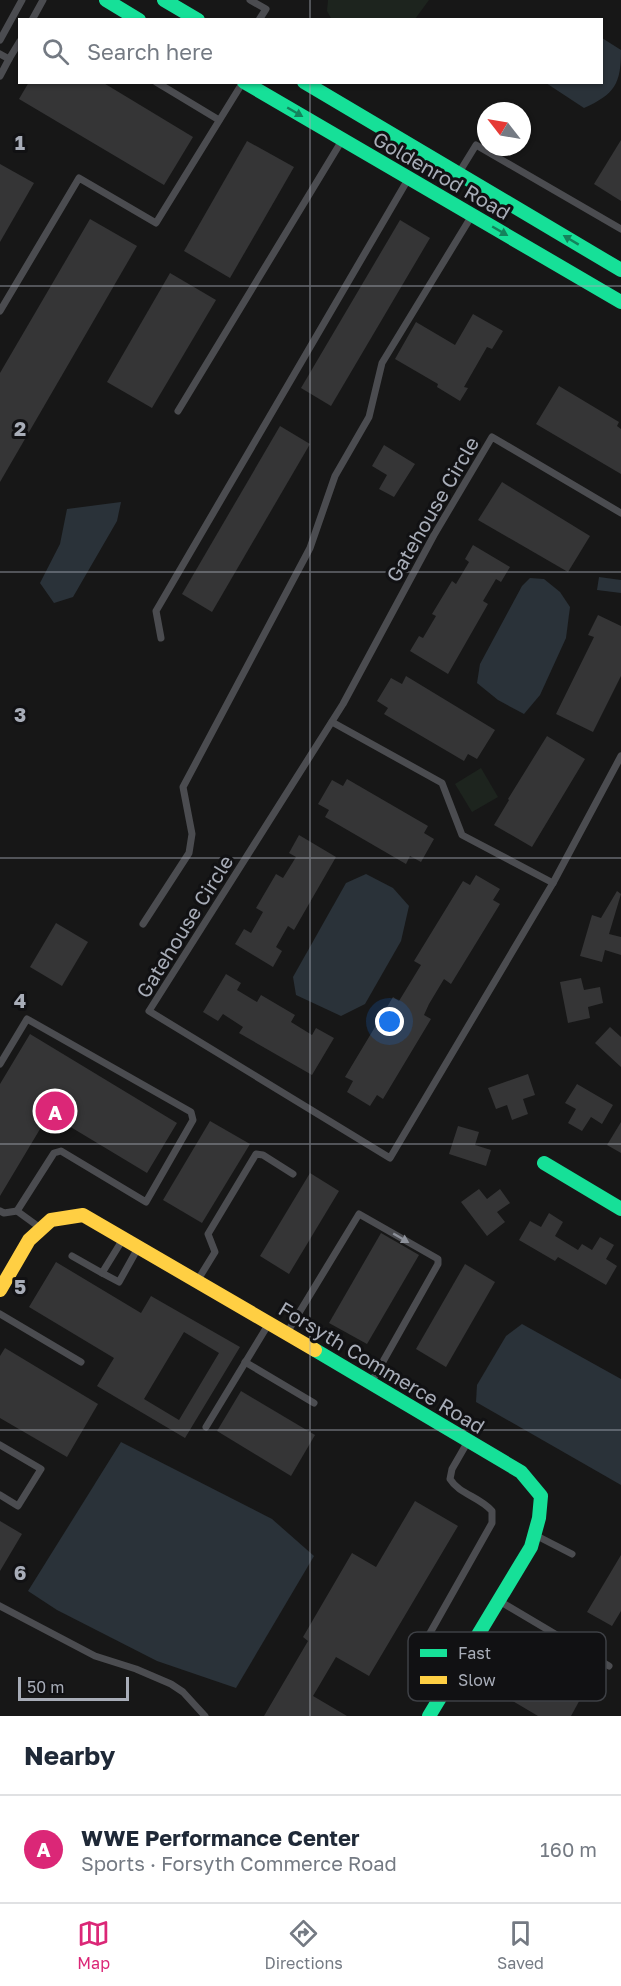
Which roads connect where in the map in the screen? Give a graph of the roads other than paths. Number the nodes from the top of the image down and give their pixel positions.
1 (22, 0) edge
2 (44, 0) edge
3 (106, 0) edge
4 (164, 0) edge
5 (250, 0) edge
6 (33, 18) edge
7 (136, 18) edge
8 (195, 18) edge
9 (260, 18) edge
10 (0, 40) edge
11 (18, 44) edge
12 (0, 54) edge
13 (9, 59) junction
14 (0, 76) edge
15 (159, 84) edge
16 (243, 84) edge
17 (247, 84) edge
18 (307, 84) edge
19 (219, 120) junction
20 (342, 140) junction
21 (459, 173) junction
22 (409, 178) junction
23 (472, 215) junction
24 (621, 229) edge
25 (621, 270) edge
26 (621, 302) edge
27 (0, 311) edge
28 (178, 411) dead end
29 (621, 513) edge
30 (161, 638) dead end
31 (332, 722) junction
32 (621, 756) edge
33 (553, 883) junction
34 (143, 924) dead end
35 (0, 1064) edge
36 (544, 1163) dead end
37 (293, 1174) dead end
38 (621, 1209) edge
39 (0, 1211) edge
40 (18, 1211) junction
41 (41, 1229) junction
42 (124, 1237) junction
43 (140, 1246) junction
44 (72, 1256) dead end
45 (102, 1273) junction
46 (198, 1280) junction
47 (0, 1290) edge
48 (0, 1314) edge
49 (269, 1323) junction
50 (287, 1333) junction
51 (81, 1362) dead end
52 (246, 1362) junction
53 (371, 1383) junction
54 (314, 1403) dead end
55 (206, 1427) dead end
56 (468, 1441) junction
57 (0, 1445) edge
58 (0, 1495) edge
59 (534, 1534) junction
60 (572, 1554) dead end
61 (499, 1600) junction
62 (0, 1606) edge
63 (431, 1632) edge
64 (480, 1632) edge
65 (552, 1632) edge
66 (606, 1664) edge
67 (609, 1666) dead end
68 (438, 1701) edge
69 (205, 1716) edge
70 (429, 1716) edge

1 - 10 lane
2 - 6 lane
3 - 7 street
4 - 8 street
5 - 9 lane
11 - 13 lane
12 - 13 lane
13 - 14 lane
15 - 19 lane
16 - 19 lane
17 -> 20 street, Goldenrod Road
18 - 21 street, Goldenrod Road
19 - 27 lane
20 - 22 street, Goldenrod Road
20 - 28 lane
21 - 24 lane
25 -> 21 street, Goldenrod Road
22 - 23 street, Goldenrod Road
22 - 30 lane
23 -> 26 street, Goldenrod Road
23 - 34 lane
29 - 31 lane, Gatehouse Circle
31 - 33 lane
31 - 33 lane, Gatehouse Circle
32 - 33 lane, Gatehouse Circle
35 - 40 lane
36 - 38 street
37 - 46 lane
39 - 40 lane
40 - 41 lane
41 - 42 street, Forsyth Commerce Road
41 - 47 street, Forsyth Commerce Road
42 - 43 street, Forsyth Commerce Road
42 - 45 lane
43 - 45 lane
43 - 46 street, Forsyth Commerce Road
44 - 45 lane
46 - 49 street, Forsyth Commerce Road
48 - 51 lane
49 - 50 street, Forsyth Commerce Road
49 - 52 lane
50 - 53 street, Forsyth Commerce Road
50 -> 53 lane
52 - 54 lane
52 - 55 lane
53 - 56 street, Forsyth Commerce Road
56 - 59 street, Forsyth Commerce Road
56 - 63 lane
57 - 58 lane
59 - 60 lane
59 - 61 street, Forsyth Commerce Road
61 - 64 street, Forsyth Commerce Road
61 - 65 lane
62 - 69 lane
66 - 67 lane
68 - 70 street, Forsyth Commerce Road

